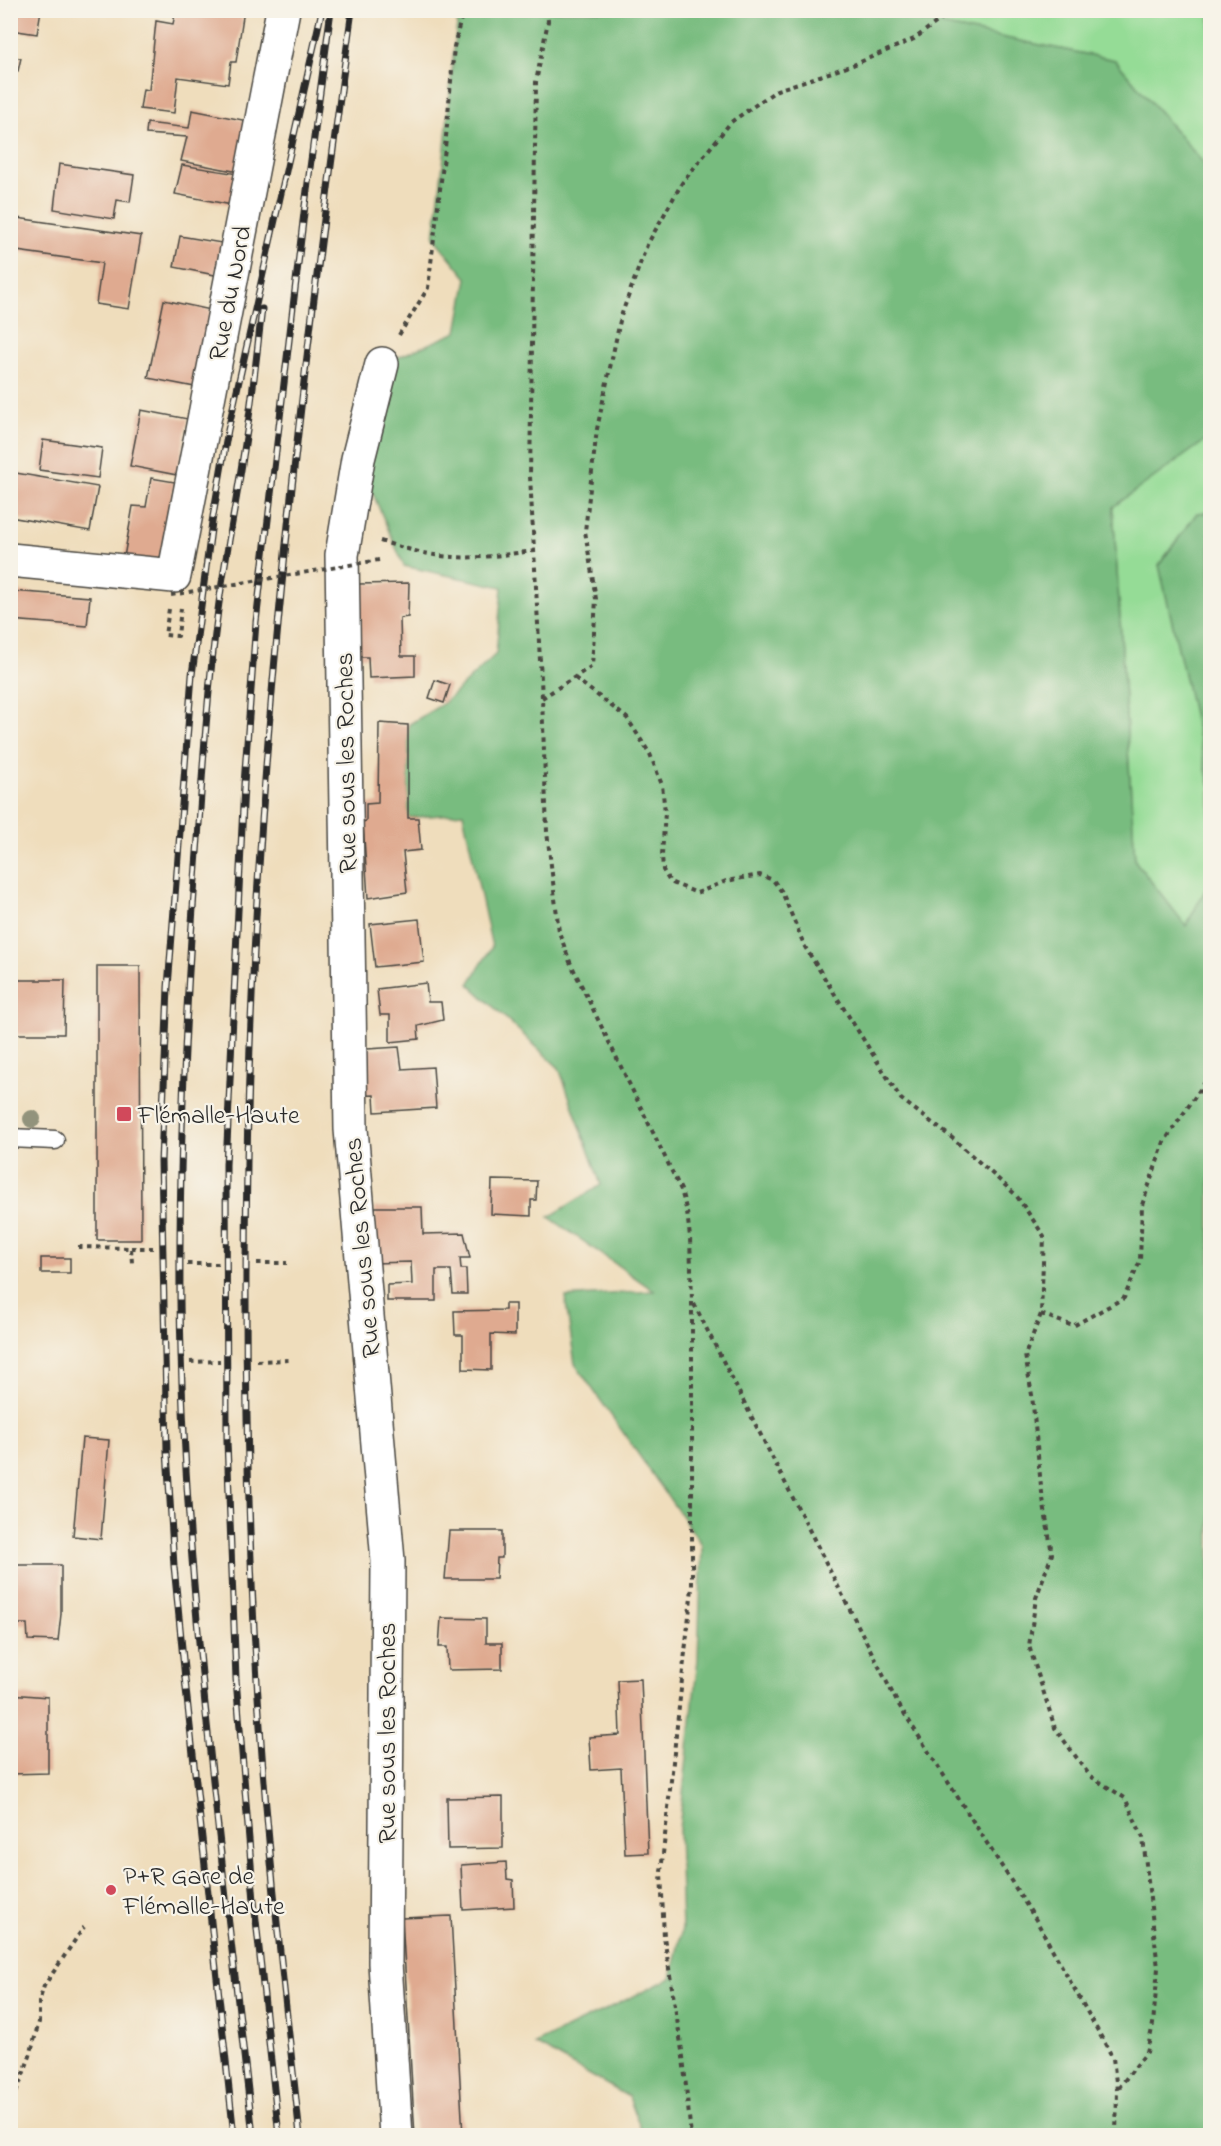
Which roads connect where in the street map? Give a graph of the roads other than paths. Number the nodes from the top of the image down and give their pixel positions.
1 (283, 10) edge
2 (382, 364) road end
3 (10, 560) edge
4 (10, 1138) edge
5 (54, 1140) dead end
6 (396, 2136) edge

1 - 3 street, Rue du Nord
2 - 6 street, Rue sous les Roches
4 - 5 lane

